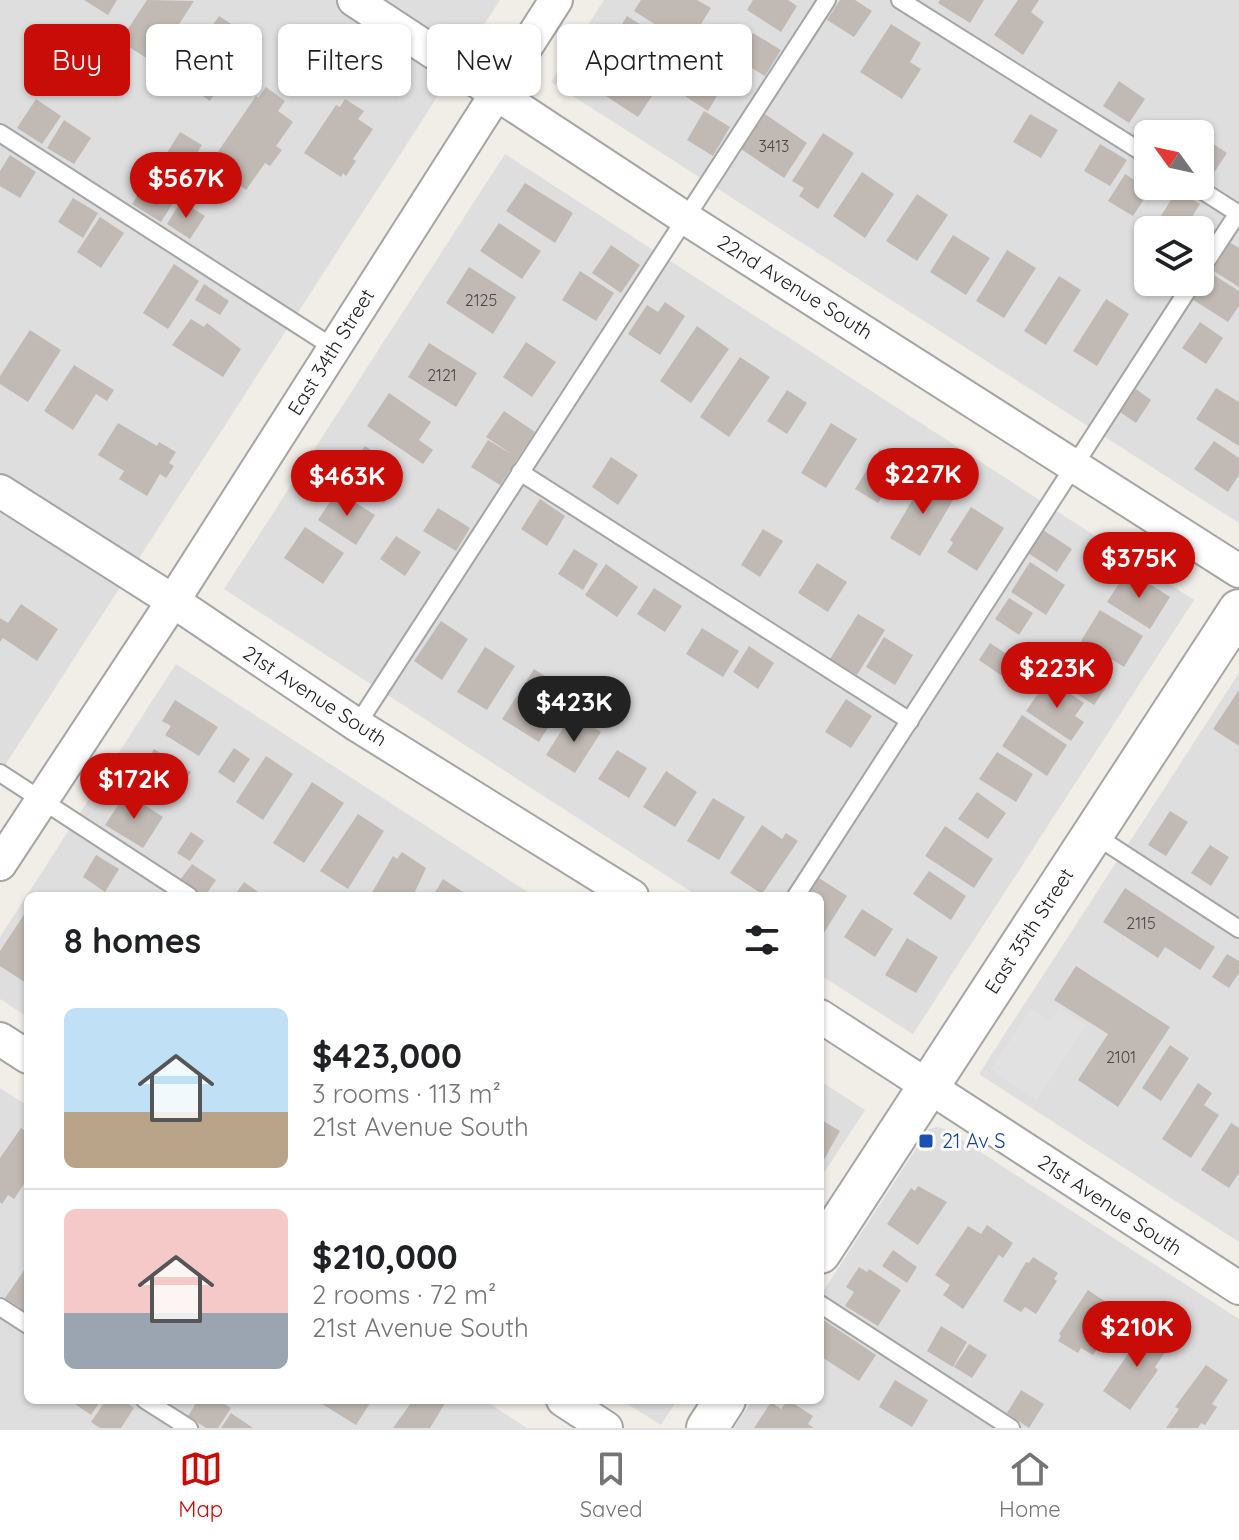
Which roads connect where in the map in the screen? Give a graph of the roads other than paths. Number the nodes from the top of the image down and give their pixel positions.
1 (354, 0) edge
2 (556, 0) edge
3 (827, 0) edge
4 (900, 0) edge
5 (541, 24) edge
6 (427, 47) edge
7 (494, 96) edge
8 (503, 96) edge
9 (0, 133) edge
10 (1134, 147) edge
11 (1214, 198) edge
12 (1238, 214) edge
13 (685, 218) junction
14 (1214, 250) edge
15 (1184, 296) edge
16 (334, 348) junction
17 (1076, 465) junction
18 (520, 472) junction
19 (0, 491) edge
20 (1239, 571) edge
21 (173, 601) junction
22 (1239, 610) edge
23 (910, 721) junction
24 (357, 725) junction
25 (0, 773) edge
26 (41, 800) junction
27 (1093, 834) junction
28 (0, 864) edge
29 (183, 892) edge
30 (626, 892) edge
31 (799, 892) edge
32 (1239, 929) edge
33 (824, 1019) edge
34 (0, 1039) edge
35 (24, 1054) edge
36 (927, 1087) junction
37 (824, 1247) edge
38 (1239, 1288) edge
39 (0, 1307) edge
40 (824, 1307) edge
41 (24, 1322) edge
42 (151, 1404) edge
43 (569, 1404) edge
44 (722, 1404) edge
45 (189, 1428) edge
46 (606, 1428) edge
47 (707, 1428) edge
48 (1011, 1428) edge

1 - 6 street, 22nd Avenue South
2 - 5 street, East 34th Street
3 - 13 lane
4 - 10 lane
7 - 16 street, East 34th Street
8 - 13 street, 22nd Avenue South
9 - 16 lane
11 - 12 lane
12 - 14 lane
13 - 17 street, 22nd Avenue South
13 - 18 lane
15 - 17 lane
16 - 21 street, East 34th Street
17 - 20 street, 22nd Avenue South
17 - 23 lane
18 - 23 lane
18 - 24 lane
19 - 21 street, 21st Avenue South
21 - 24 street, 21st Avenue South
21 - 26 street, East 34th Street
22 - 27 street, East 35th Street
23 - 31 lane
24 - 30 street, 21st Avenue South
25 - 26 lane
26 - 28 street, East 34th Street
26 - 29 lane
27 - 32 lane
27 - 36 street, East 35th Street
33 - 36 street, 21st Avenue South
34 - 35 street
36 - 37 street, East 35th Street
36 - 38 street, 21st Avenue South
39 - 41 lane
40 - 48 lane
42 - 45 lane
43 - 46 street
44 - 47 street

